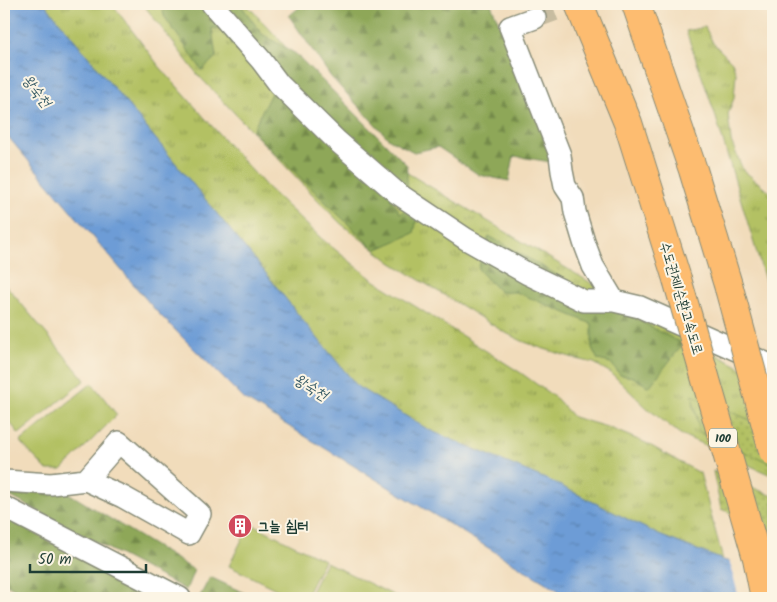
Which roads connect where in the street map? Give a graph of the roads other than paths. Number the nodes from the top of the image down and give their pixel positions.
1 (212, 4) edge
2 (579, 4) edge
3 (636, 4) edge
4 (535, 18) tunnel mouth
5 (614, 301) junction
6 (773, 370) edge
7 (773, 451) edge
8 (86, 480) junction
9 (4, 481) edge
10 (4, 507) edge
11 (180, 598) edge
12 (765, 598) edge

1 - 5 street
2 - 12 highway, 수도권제1순환고속도로 / 100, bridge
3 - 7 highway, bridge
4 - 5 street
5 - 6 street
8 - 8 street
8 - 9 street
10 - 11 street

